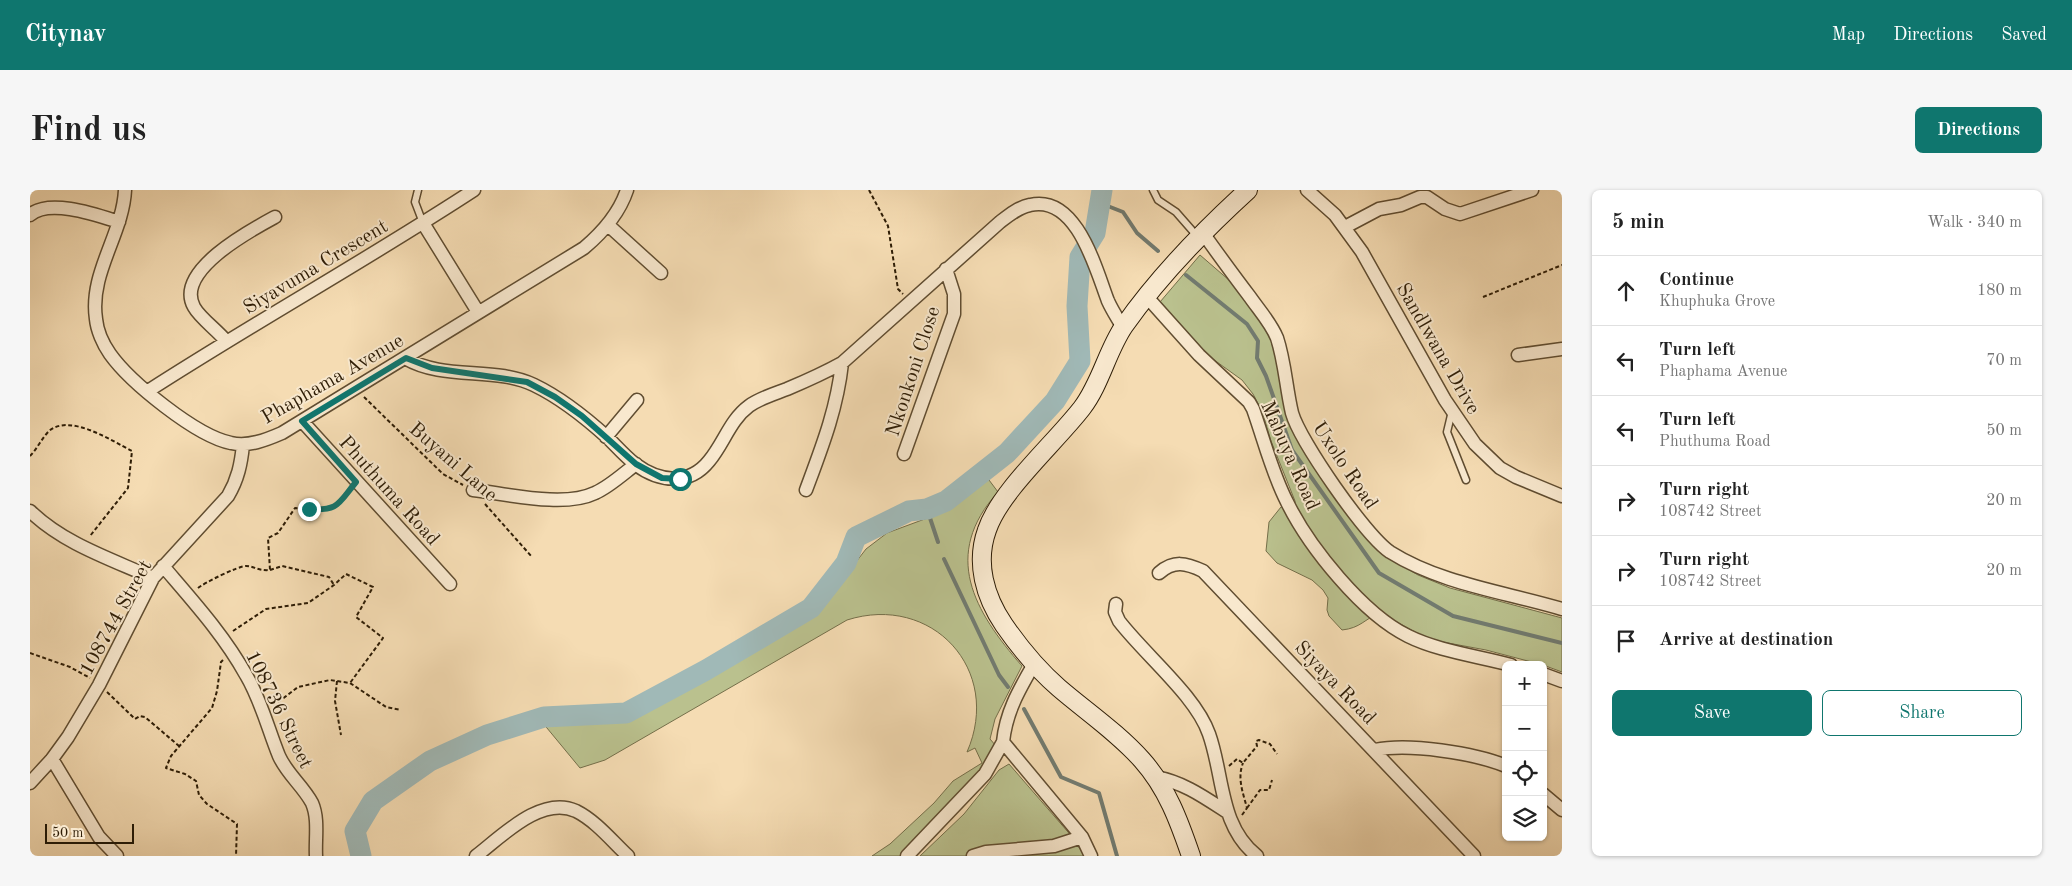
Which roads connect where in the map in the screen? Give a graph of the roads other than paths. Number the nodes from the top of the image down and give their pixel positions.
1 (125, 190) edge
2 (418, 190) edge
3 (474, 190) edge
4 (627, 190) edge
5 (1153, 190) edge
6 (1248, 190) edge
7 (1532, 190) edge
8 (1311, 191) edge
9 (30, 215) edge
10 (275, 217) dead end
11 (119, 222) junction
12 (423, 223) junction
13 (608, 225) junction
14 (1344, 227) junction
15 (1200, 235) junction
16 (946, 269) junction
17 (661, 273) dead end
18 (1147, 297) junction
19 (478, 312) junction
20 (1122, 328) junction
21 (226, 340) junction
22 (1562, 349) edge
23 (1518, 355) dead end
24 (406, 358) junction
25 (842, 363) junction
26 (148, 391) junction
27 (637, 400) dead end
28 (1452, 411) junction
29 (302, 421) junction
30 (606, 437) junction
31 (243, 445) junction
32 (904, 454) dead end
33 (636, 464) junction
34 (1466, 480) dead end
35 (474, 490) road end
36 (806, 490) dead end
37 (1562, 496) edge
38 (30, 511) edge
39 (163, 566) junction
40 (1159, 573) dead end
41 (154, 578) junction
42 (450, 584) dead end
43 (1116, 604) dead end
44 (1562, 609) edge
45 (1502, 663) edge
46 (1034, 664) junction
47 (1547, 675) edge
48 (1562, 681) edge
49 (1003, 742) junction
50 (1375, 750) junction
51 (52, 759) junction
52 (1502, 765) edge
53 (1155, 777) junction
54 (30, 783) edge
55 (1545, 796) edge
56 (1562, 810) edge
57 (1227, 812) junction
58 (1082, 838) junction
59 (116, 856) edge
60 (316, 856) edge
61 (476, 856) edge
62 (628, 856) edge
63 (907, 856) edge
64 (973, 856) edge
65 (1091, 856) edge
66 (1191, 856) edge
67 (1257, 856) edge
68 (1474, 856) edge

1 - 11 street, Phaphama Avenue
2 - 12 lane
3 - 12 street, Siyavuma Crescent
4 - 13 street, Phaphama Avenue
5 - 15 lane
6 - 15 street
7 - 14 street
8 - 14 street, Sandlwana Drive
9 - 11 street
10 - 21 street
11 - 26 street, Phaphama Avenue
12 - 19 street
12 - 21 street, Siyavuma Crescent
13 - 17 street
13 - 19 street, Phaphama Avenue
14 - 28 street, Sandlwana Drive
15 - 18 street
15 - 44 street, Uxolo Road
16 - 20 street
16 - 25 street
16 - 32 street, Nkonkoni Close
18 - 20 street
18 - 45 street, Mabuya Road
19 - 24 street, Phaphama Avenue
20 - 46 street
21 - 26 street, Siyavuma Crescent
22 - 23 street
24 - 29 street, Phaphama Avenue
24 - 30 street
25 - 33 street
25 - 36 street
26 - 31 street, Phaphama Avenue
27 - 30 street
28 - 34 lane
28 - 37 street, Sandlwana Drive
29 - 31 street, Phaphama Avenue
29 - 42 street, Phuthuma Road
30 - 33 street
31 - 39 street, 108744 Street
33 - 35 street
38 - 41 street
39 - 41 street, 108744 Street
39 - 60 street, 108736 Street
40 - 50 street, Siyaya Road
41 - 51 street, 108744 Street
43 - 57 street
46 - 49 street
46 - 53 street
47 - 48 street
49 - 58 street
49 - 63 street
50 - 52 street
50 - 68 street, Siyaya Road
51 - 54 street, 108744 Street
51 - 59 street
53 - 57 street
53 - 66 street
55 - 56 street
57 - 67 street
58 - 64 street
58 - 65 street
61 - 62 street

